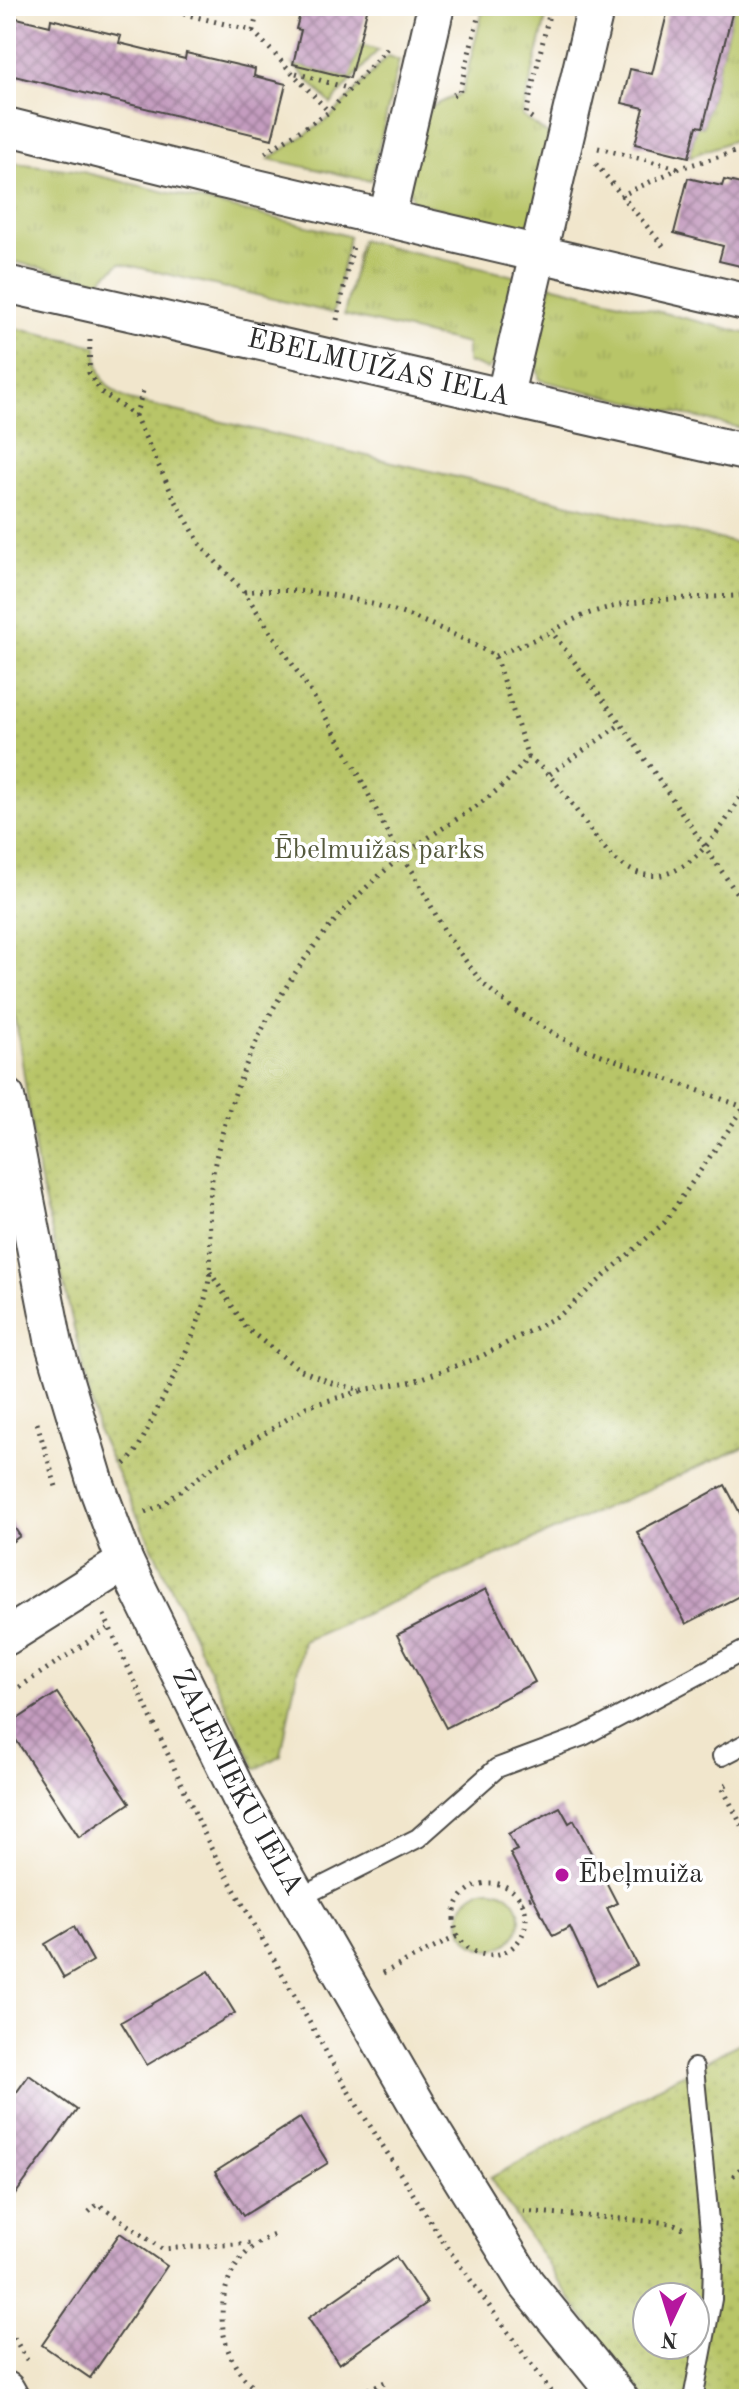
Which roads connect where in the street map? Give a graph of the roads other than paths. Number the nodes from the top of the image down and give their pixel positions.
1 (436, 6) edge
2 (596, 6) edge
3 (6, 126) edge
4 (371, 225) junction
5 (539, 254) junction
6 (6, 284) edge
7 (749, 303) edge
8 (505, 395) junction
9 (749, 453) edge
10 (6, 1097) edge
11 (14, 1190) edge
12 (125, 1562) junction
13 (6, 1637) edge
14 (749, 1648) edge
15 (749, 1742) edge
16 (722, 1756) dead end
17 (299, 1898) junction
18 (694, 2068) dead end
19 (6, 2390) edge
20 (11, 2399) edge
21 (620, 2399) edge
22 (693, 2399) edge

1 - 4 street
2 - 5 street
3 - 4 street
4 - 5 street
5 - 7 street
5 - 8 street
6 - 8 street, ĒBELMUIŽAS IELA
8 - 9 street, ĒBELMUIŽAS IELA
10 - 11 street, ZAĻENIEKU IELA
11 - 12 street, ZAĻENIEKU IELA
12 - 13 street
12 - 17 street, ZAĻENIEKU IELA
14 - 17 lane
15 - 16 lane
17 - 21 street, ZAĻENIEKU IELA
18 - 22 lane
19 - 20 street

